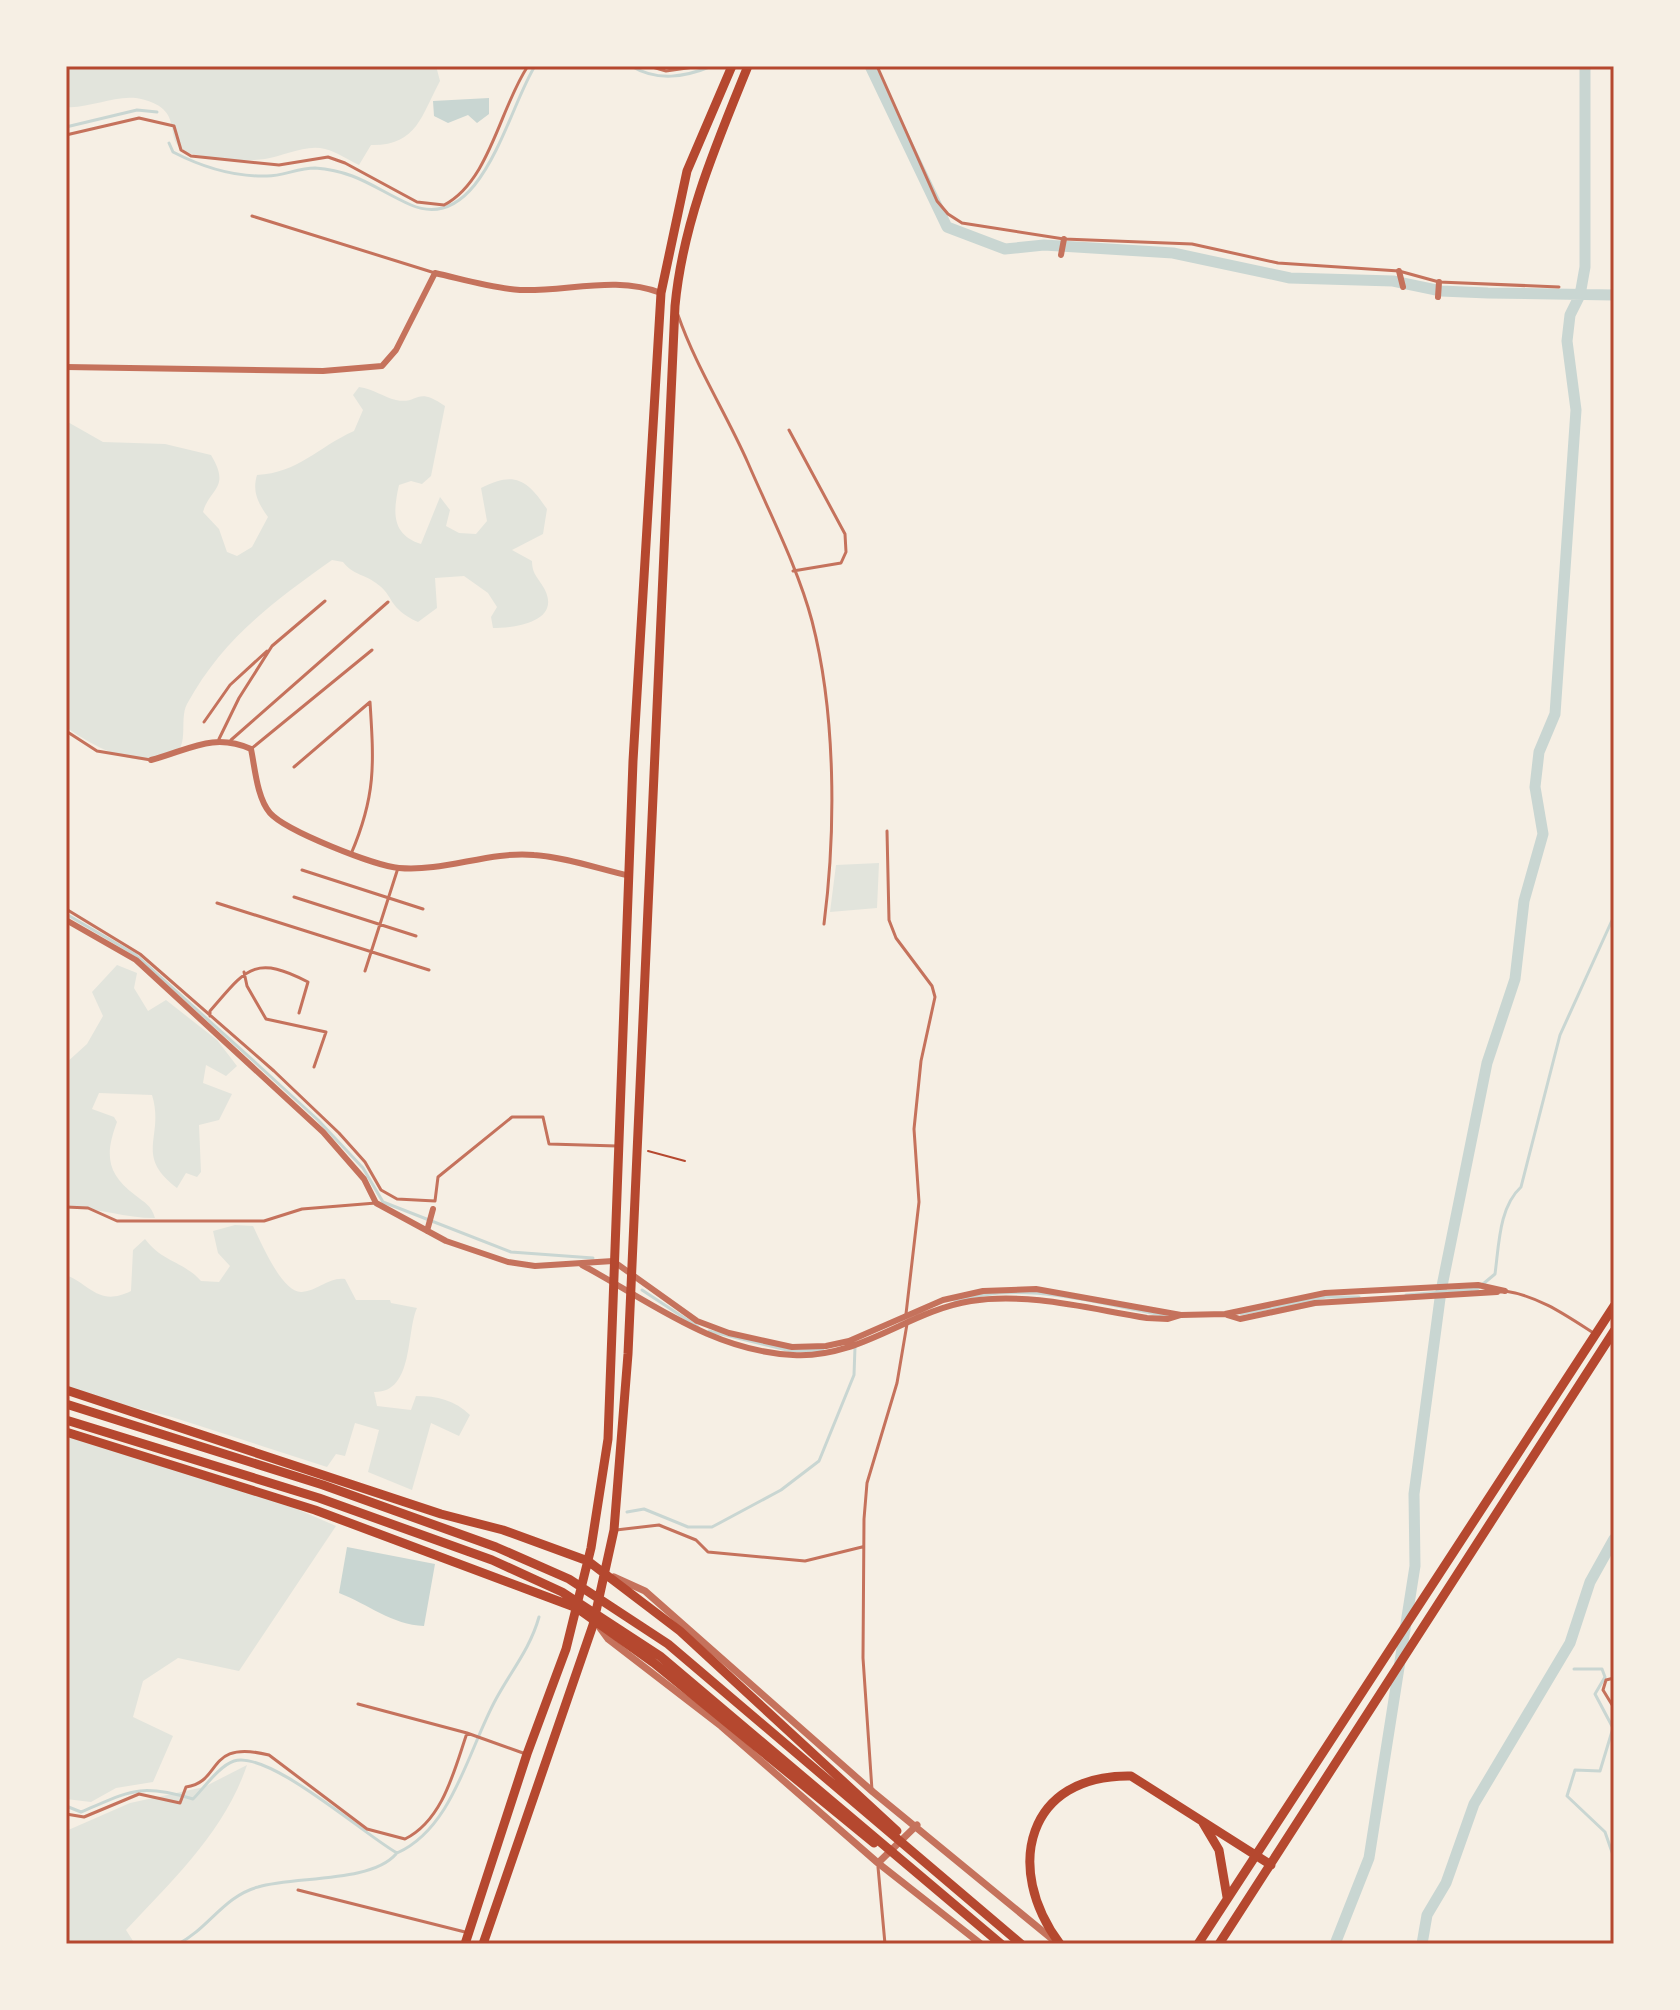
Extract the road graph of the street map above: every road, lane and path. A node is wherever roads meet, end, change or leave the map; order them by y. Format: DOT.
graph roads {
  1 [pos="528,66"];
  2 [pos="649,66"];
  3 [pos="701,66"];
  4 [pos="732,66"];
  5 [pos="748,66"];
  6 [pos="877,66"];
  7 [pos="66,135"];
  8 [pos="252,216"];
  9 [pos="676,217"];
  10 [pos="691,221"];
  11 [pos="1064,239"];
  12 [pos="1061,255"];
  13 [pos="1399,271"];
  14 [pos="435,273"];
  15 [pos="1439,282"];
  16 [pos="1403,287"];
  17 [pos="1559,287"];
  18 [pos="661,293"];
  19 [pos="1438,297"];
  20 [pos="675,306"];
  21 [pos="66,367"];
  22 [pos="789,430"];
  23 [pos="649,465"];
  24 [pos="667,465"];
  25 [pos="793,571"];
  26 [pos="325,601"];
  27 [pos="388,602"];
  28 [pos="272,646"];
  29 [pos="372,650"];
  30 [pos="204,722"];
  31 [pos="66,731"];
  32 [pos="219,739"];
  33 [pos="231,740"];
  34 [pos="251,749"];
  35 [pos="151,760"];
  36 [pos="294,767"];
  37 [pos="887,831"];
  38 [pos="351,854"];
  39 [pos="398,868"];
  40 [pos="302,870"];
  41 [pos="630,876"];
  42 [pos="649,879"];
  43 [pos="294,897"];
  44 [pos="389,898"];
  45 [pos="217,903"];
  46 [pos="66,909"];
  47 [pos="423,909"];
  48 [pos="66,920"];
  49 [pos="824,924"];
  50 [pos="380,925"];
  51 [pos="416,936"];
  52 [pos="371,952"];
  53 [pos="429,970"];
  54 [pos="365,971"];
  55 [pos="244,972"];
  56 [pos="299,1013"];
  57 [pos="210,1016"];
  58 [pos="314,1067"];
  59 [pos="618,1146"];
  60 [pos="635,1148"];
  61 [pos="685,1161"];
  62 [pos="376,1203"];
  63 [pos="66,1207"];
  64 [pos="433,1209"];
  65 [pos="427,1231"];
  66 [pos="613,1261"];
  67 [pos="581,1264"];
  68 [pos="631,1272"];
  69 [pos="613,1281"];
  70 [pos="630,1290"];
  71 [pos="1505,1291"];
  72 [pos="1614,1306"];
  73 [pos="1225,1314"];
  74 [pos="1181,1315"];
  75 [pos="906,1321"];
  76 [pos="1614,1331"];
  77 [pos="1596,1335"];
  78 [pos="66,1390"];
  79 [pos="66,1404"];
  80 [pos="66,1420"];
  81 [pos="66,1432"];
  82 [pos="614,1530"];
  83 [pos="862,1547"];
  84 [pos="588,1561"];
  85 [pos="606,1574"];
  86 [pos="577,1608"];
  87 [pos="594,1619"];
  88 [pos="1614,1678"];
  89 [pos="358,1704"];
  90 [pos="1614,1708"];
  91 [pos="467,1733"];
  92 [pos="527,1754"];
  93 [pos="873,1792"];
  94 [pos="66,1814"];
  95 [pos="1202,1820"];
  96 [pos="917,1825"];
  97 [pos="844,1830"];
  98 [pos="1255,1855"];
  99 [pos="921,1858"];
  100 [pos="878,1863"];
  101 [pos="1271,1865"];
  102 [pos="912,1868"];
  103 [pos="298,1890"];
  104 [pos="1227,1897"];
  105 [pos="469,1933"];
  106 [pos="465,1944"];
  107 [pos="483,1944"];
  108 [pos="885,1944"];
  109 [pos="981,1944"];
  110 [pos="1001,1944"];
  111 [pos="1021,1944"];
  112 [pos="1059,1944"];
  113 [pos="1198,1944"];
  114 [pos="1219,1944"];
  1 -- 7 [label="lane"];
  2 -- 3 [label="lane"];
  4 -- 9 [label="main road"];
  5 -- 10 [label="main road"];
  6 -- 11 [label="lane"];
  8 -- 14 [label="lane"];
  9 -- 10 [label="main road"];
  9 -- 18 [label="main road"];
  10 -- 20 [label="main road"];
  11 -- 12 [label="street"];
  11 -- 13 [label="lane"];
  13 -- 15 [label="lane"];
  13 -- 16 [label="street"];
  14 -- 18 [label="street"];
  14 -- 21 [label="street"];
  15 -- 17 [label="lane"];
  15 -- 19 [label="street"];
  18 -- 20 [label="main road"];
  18 -- 23 [label="main road"];
  20 -- 24 [label="main road"];
  20 -- 25 [label="lane"];
  22 -- 25 [label="lane"];
  23 -- 24 [label="main road"];
  23 -- 41 [label="main road"];
  24 -- 42 [label="main road"];
  25 -- 49 [label="lane"];
  26 -- 28 [label="lane"];
  27 -- 33 [label="lane"];
  28 -- 30 [label="lane"];
  28 -- 32 [label="lane"];
  29 -- 34 [label="lane"];
  31 -- 35 [label="lane"];
  32 -- 33 [label="street"];
  32 -- 35 [label="street"];
  33 -- 34 [label="street"];
  34 -- 38 [label="street"];
  36 -- 38 [label="lane"];
  37 -- 75 [label="lane"];
  38 -- 39 [label="street"];
  39 -- 41 [label="street"];
  39 -- 44 [label="lane"];
  40 -- 44 [label="lane"];
  41 -- 42 [label="main road"];
  41 -- 59 [label="main road"];
  42 -- 60 [label="main road"];
  43 -- 50 [label="lane"];
  44 -- 47 [label="lane"];
  44 -- 50 [label="lane"];
  45 -- 52 [label="lane"];
  46 -- 57 [label="lane"];
  48 -- 62 [label="street"];
  50 -- 51 [label="lane"];
  50 -- 52 [label="lane"];
  52 -- 53 [label="lane"];
  52 -- 54 [label="lane"];
  55 -- 56 [label="lane"];
  55 -- 57 [label="lane"];
  55 -- 58 [label="lane"];
  57 -- 59 [label="lane"];
  59 -- 66 [label="main road"];
  60 -- 61 [label="path"];
  60 -- 68 [label="main road"];
  62 -- 63 [label="lane"];
  62 -- 65 [label="street"];
  64 -- 65 [label="street"];
  65 -- 67 [label="street"];
  66 -- 67 [label="street"];
  66 -- 68 [label="street"];
  66 -- 69 [label="main road"];
  67 -- 69 [label="street"];
  68 -- 70 [label="main road"];
  68 -- 75 [label="street"];
  69 -- 70 [label="street"];
  69 -- 84 [label="main road"];
  70 -- 75 [label="street"];
  70 -- 82 [label="main road"];
  71 -- 73 [label="street"];
  71 -- 73 [label="street"];
  71 -- 77 [label="lane"];
  72 -- 77 [label="main road"];
  73 -- 74 [label="street"];
  74 -- 75 [label="street"];
  74 -- 75 [label="street"];
  75 -- 83 [label="lane"];
  76 -- 101 [label="main road"];
  77 -- 98 [label="main road"];
  78 -- 84 [label="main road"];
  79 -- 99 [label="main road"];
  80 -- 102 [label="main road"];
  81 -- 86 [label="main road"];
  82 -- 83 [label="lane"];
  82 -- 85 [label="main road"];
  83 -- 93 [label="lane"];
  84 -- 85 [label="main road"];
  84 -- 86 [label="main road"];
  85 -- 87 [label="main road"];
  85 -- 93 [label="street"];
  85 -- 99 [label="main road"];
  86 -- 87 [label="main road"];
  86 -- 92 [label="main road"];
  87 -- 97 [label="street"];
  87 -- 102 [label="main road"];
  87 -- 107 [label="main road"];
  88 -- 90 [label="lane"];
  89 -- 91 [label="lane"];
  91 -- 92 [label="lane"];
  91 -- 94 [label="lane"];
  92 -- 105 [label="main road"];
  93 -- 96 [label="street"];
  93 -- 97 [label="street"];
  95 -- 98 [label="main road"];
  95 -- 104 [label="main road"];
  95 -- 112 [label="main road"];
  96 -- 100 [label="street"];
  96 -- 112 [label="street"];
  97 -- 100 [label="street"];
  98 -- 101 [label="main road"];
  98 -- 104 [label="main road"];
  99 -- 111 [label="main road"];
  100 -- 108 [label="lane"];
  100 -- 109 [label="street"];
  101 -- 114 [label="main road"];
  102 -- 110 [label="main road"];
  103 -- 105 [label="lane"];
  104 -- 113 [label="main road"];
  105 -- 106 [label="main road"];
}
